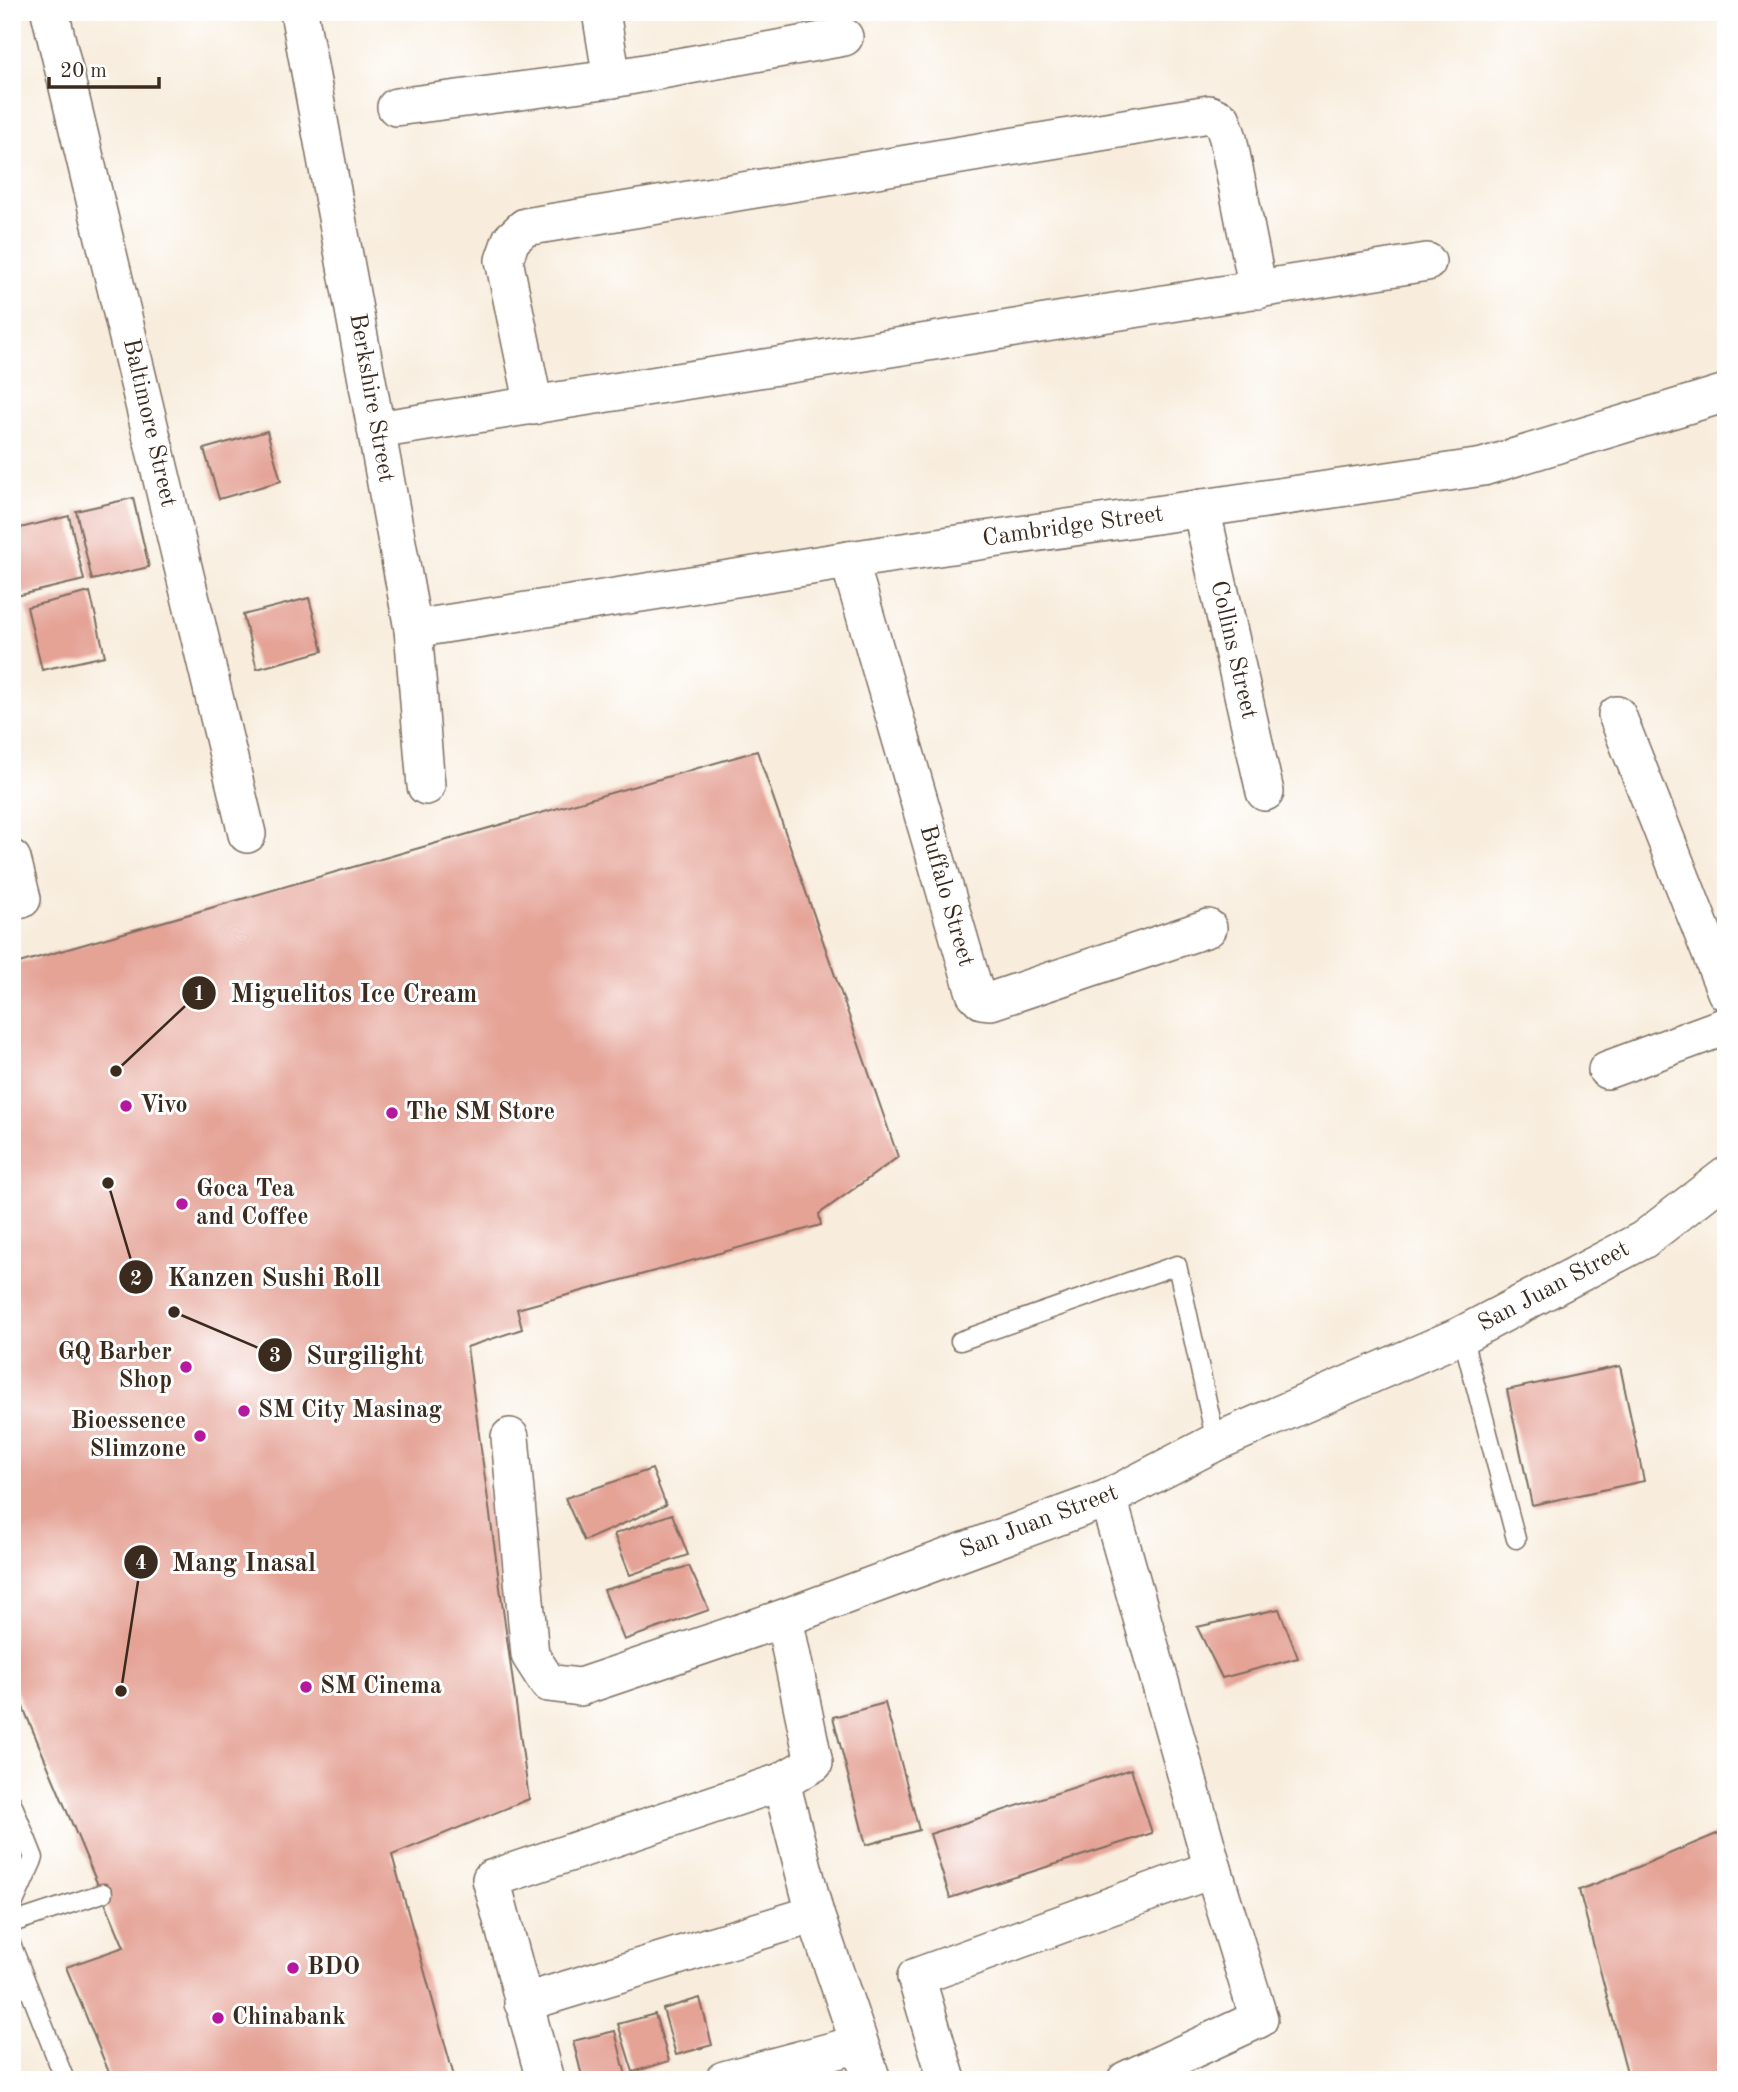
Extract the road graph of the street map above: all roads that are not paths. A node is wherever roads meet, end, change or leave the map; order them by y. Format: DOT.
graph roads {
  1 [pos="50,12"];
  2 [pos="299,12"];
  3 [pos="601,12"];
  4 [pos="844,37"];
  5 [pos="612,79"];
  6 [pos="396,107"];
  7 [pos="1427,262"];
  8 [pos="1258,290"];
  9 [pos="1726,393"];
  10 [pos="534,406"];
  11 [pos="377,430"];
  12 [pos="1201,508"];
  13 [pos="849,560"];
  14 [pos="413,629"];
  15 [pos="1617,715"];
  16 [pos="426,786"];
  17 [pos="1265,792"];
  18 [pos="247,834"];
  19 [pos="12,859"];
  20 [pos="22,899"];
  21 [pos="1208,929"];
  22 [pos="1726,992"];
  23 [pos="1726,1026"];
  24 [pos="1606,1070"];
  25 [pos="1726,1176"];
  26 [pos="1462,1335"];
  27 [pos="960,1342"];
  28 [pos="510,1437"];
  29 [pos="1216,1442"];
  30 [pos="1108,1498"];
  31 [pos="1516,1539"];
  32 [pos="784,1618"];
  33 [pos="781,1782"];
  34 [pos="12,1803"];
  35 [pos="1213,1869"];
  36 [pos="103,1893"];
  37 [pos="12,1907"];
  38 [pos="815,1914"];
  39 [pos="12,1923"];
  40 [pos="12,1946"];
  41 [pos="523,2003"];
  42 [pos="859,2044"];
  43 [pos="65,2080"];
  44 [pos="545,2080"];
  45 [pos="724,2080"];
  46 [pos="872,2080"];
  47 [pos="947,2080"];
  48 [pos="1126,2080"];
  1 -- 18 [label="street, Baltimore Street"];
  2 -- 11 [label="street, Berkshire Street"];
  3 -- 5 [label="street"];
  4 -- 5 [label="street"];
  5 -- 6 [label="street"];
  7 -- 8 [label="street"];
  8 -- 10 [label="street"];
  8 -- 10 [label="street"];
  9 -- 12 [label="street, Cambridge Street"];
  10 -- 11 [label="street"];
  11 -- 14 [label="street, Berkshire Street"];
  12 -- 13 [label="street, Cambridge Street"];
  12 -- 17 [label="street, Collins Street"];
  13 -- 14 [label="street, Cambridge Street"];
  13 -- 21 [label="street, Buffalo Street"];
  14 -- 16 [label="street, Berkshire Street"];
  15 -- 22 [label="street"];
  19 -- 20 [label="street"];
  23 -- 24 [label="street"];
  25 -- 26 [label="street, San Juan Street"];
  26 -- 29 [label="street, San Juan Street"];
  26 -- 31 [label="lane"];
  27 -- 29 [label="lane"];
  28 -- 32 [label="street, San Juan Street"];
  29 -- 30 [label="street, San Juan Street"];
  30 -- 32 [label="street, San Juan Street"];
  30 -- 35 [label="street"];
  32 -- 33 [label="street"];
  33 -- 38 [label="street"];
  33 -- 41 [label="street"];
  34 -- 37 [label="lane"];
  35 -- 47 [label="street"];
  35 -- 48 [label="street"];
  36 -- 39 [label="lane"];
  38 -- 41 [label="street"];
  38 -- 42 [label="street"];
  40 -- 43 [label="lane"];
  41 -- 44 [label="street"];
  42 -- 45 [label="street"];
  42 -- 46 [label="street"];
}
